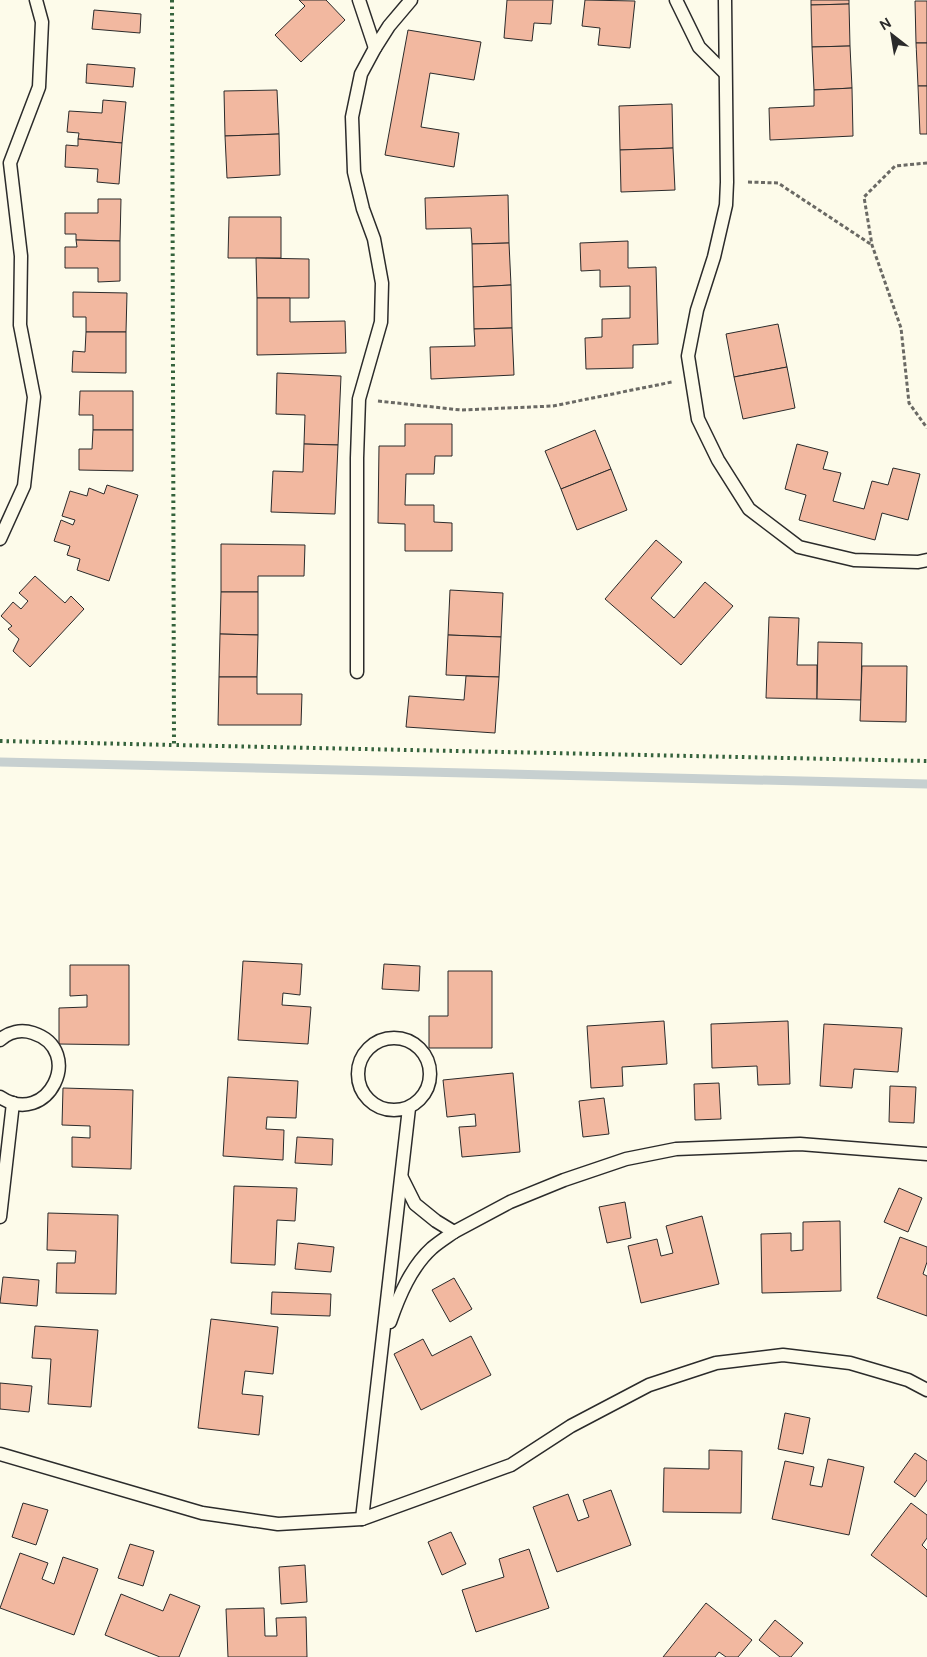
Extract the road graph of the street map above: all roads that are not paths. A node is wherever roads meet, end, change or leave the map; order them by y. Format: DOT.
graph roads {
  1 [pos="36,0"];
  2 [pos="358,0"];
  3 [pos="411,0"];
  4 [pos="676,0"];
  5 [pos="725,0"];
  6 [pos="375,48"];
  7 [pos="725,73"];
  8 [pos="5,164"];
  9 [pos="0,539"];
  10 [pos="927,560"];
  11 [pos="357,672"];
  12 [pos="0,1040"];
  13 [pos="0,1096"];
  14 [pos="13,1103"];
  15 [pos="409,1108"];
  16 [pos="927,1154"];
  17 [pos="402,1178"];
  18 [pos="0,1217"];
  19 [pos="454,1232"];
  20 [pos="382,1348"];
  21 [pos="927,1390"];
  22 [pos="0,1454"];
  23 [pos="362,1519"];
  1 -- 8 [label="lane"];
  2 -- 6 [label="lane"];
  3 -- 6 [label="lane"];
  4 -- 7 [label="lane"];
  5 -- 7 [label="lane"];
  6 -- 11 [label="lane"];
  7 -- 10 [label="lane"];
  8 -- 9 [label="lane"];
  12 -- 14 [label="lane"];
  13 -- 14 [label="lane"];
  14 -- 18 [label="lane"];
  15 -- 15 [label="lane"];
  15 -- 17 [label="lane"];
  16 -- 19 [label="lane"];
  17 -- 19 [label="lane"];
  17 -- 20 [label="lane"];
  19 -- 20 [label="lane"];
  20 -- 23 [label="lane"];
  21 -- 23 [label="lane"];
  22 -- 23 [label="lane"];
}
